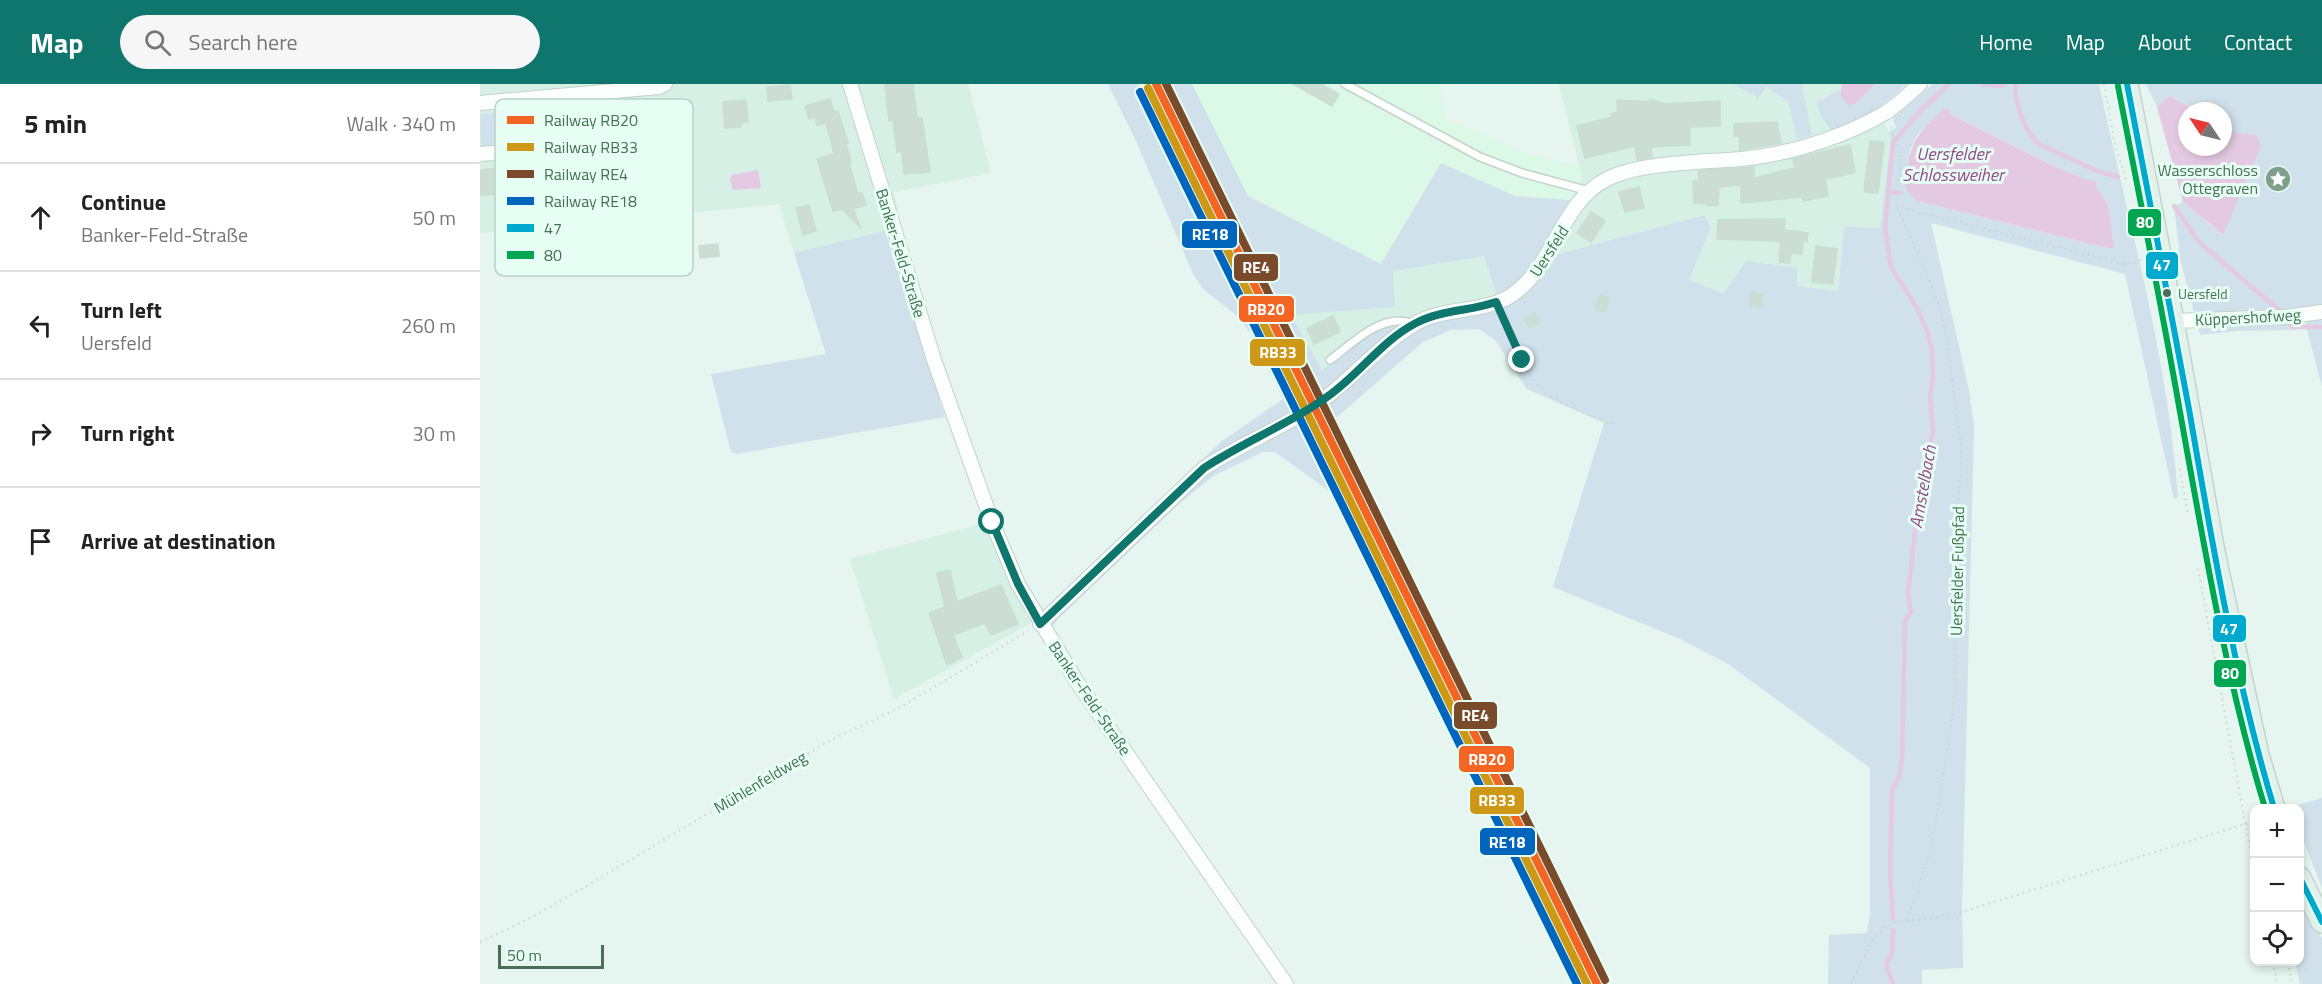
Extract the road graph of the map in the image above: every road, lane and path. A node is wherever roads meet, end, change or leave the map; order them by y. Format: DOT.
graph roads {
  1 [pos="665,84"];
  2 [pos="850,84"];
  3 [pos="1345,84"];
  4 [pos="1920,84"];
  5 [pos="2127,84"];
  6 [pos="525,99"];
  7 [pos="495,102"];
  8 [pos="480,103"];
  9 [pos="1896,139"];
  10 [pos="1589,191"];
  11 [pos="1896,206"];
  12 [pos="2143,257"];
  13 [pos="1496,302"];
  14 [pos="2322,312"];
  15 [pos="2173,321"];
  16 [pos="1414,324"];
  17 [pos="1330,360"];
  18 [pos="1614,425"];
  19 [pos="1040,624"];
  20 [pos="2273,804"];
  21 [pos="2250,825"];
  22 [pos="2304,886"];
  23 [pos="1905,920"];
  24 [pos="2322,922"];
  25 [pos="480,942"];
  26 [pos="2274,966"];
  27 [pos="2289,966"];
  28 [pos="1286,984"];
  29 [pos="1851,984"];
  30 [pos="2277,984"];
  31 [pos="2292,984"];
  1 -- 6 [label="street"];
  2 -- 19 [label="street, Banker-Feld-Straße"];
  3 -- 10 [label="lane"];
  4 -- 10 [label="street, Uersfeld"];
  5 -- 15 [label="main road"];
  7 -- 8 [label="street"];
  9 -- 11 [label="path, Uersfelder Fußpfad"];
  10 -- 13 [label="street, Uersfeld"];
  11 -- 12 [label="path"];
  11 -- 23 [label="path, Uersfelder Fußpfad"];
  13 -- 16 [label="street, Uersfeld"];
  13 -- 18 [label="path"];
  14 -- 15 [label="street, Küppershofweg"];
  15 -- 20 [label="main road"];
  16 -- 17 [label="lane"];
  16 -- 19 [label="street, Uersfeld"];
  19 -- 25 [label="path, Mühlenfeldweg"];
  19 -- 28 [label="street, Banker-Feld-Straße"];
  21 -- 23 [label="path"];
  22 -- 24 [label="main road"];
  23 -- 29 [label="path"];
  26 -- 30 [label="path"];
  27 -- 31 [label="path"];
}
